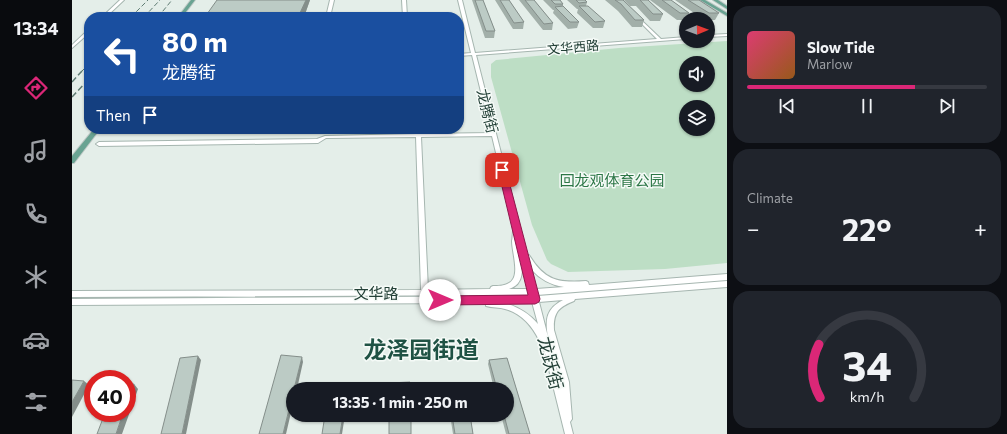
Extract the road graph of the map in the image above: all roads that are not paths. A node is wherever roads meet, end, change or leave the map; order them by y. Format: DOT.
graph roads {
  1 [pos="122,0"];
  2 [pos="193,0"];
  3 [pos="198,0"];
  4 [pos="332,0"];
  5 [pos="404,0"];
  6 [pos="460,0"];
  7 [pos="702,0"];
  8 [pos="714,0"];
  9 [pos="727,8"];
  10 [pos="109,12"];
  11 [pos="184,12"];
  12 [pos="188,12"];
  13 [pos="329,12"];
  14 [pos="405,12"];
  15 [pos="463,12"];
  16 [pos="727,15"];
  17 [pos="464,16"];
  18 [pos="635,16"];
  19 [pos="727,35"];
  20 [pos="84,36"];
  21 [pos="715,36"];
  22 [pos="679,39"];
  23 [pos="660,40"];
  24 [pos="72,41"];
  25 [pos="79,41"];
  26 [pos="72,47"];
  27 [pos="464,55"];
  28 [pos="474,55"];
  29 [pos="464,133"];
  30 [pos="86,134"];
  31 [pos="93,134"];
  32 [pos="381,134"];
  33 [pos="419,134"];
  34 [pos="494,134"];
  35 [pos="99,144"];
  36 [pos="72,152"];
  37 [pos="72,161"];
  38 [pos="515,219"];
  39 [pos="519,234"];
  40 [pos="727,277"];
  41 [pos="648,283"];
  42 [pos="727,284"];
  43 [pos="72,293"];
  44 [pos="595,295"];
  45 [pos="534,296"];
  46 [pos="426,297"];
  47 [pos="72,302"];
  48 [pos="550,362"];
  49 [pos="569,434"];
  1 -- 10 [label="street"];
  2 -- 11 [label="main road"];
  3 -- 12 [label="main road"];
  4 -- 13 [label="street"];
  5 -- 14 [label="street"];
  6 -- 15 [label="street, 龙腾街"];
  7 -- 16 [label="main road"];
  8 -- 9 [label="main road"];
  17 -- 28 [label="street, 龙腾街"];
  18 -- 23 [label="street"];
  19 -- 21 [label="street"];
  20 -- 25 [label="street"];
  22 -- 23 [label="street, 文华西路"];
  23 -- 28 [label="street, 文华西路"];
  24 -- 25 [label="street"];
  25 -- 26 [label="street"];
  27 -- 28 [label="street, 文华西路"];
  28 -- 34 [label="street, 龙腾街"];
  29 -- 34 [label="street"];
  30 -- 36 [label="main road"];
  31 -- 37 [label="main road"];
  32 -- 35 [label="street"];
  33 -- 46 [label="street"];
  34 -- 38 [label="street, 龙腾街"];
  38 -- 39 [label="street, 龙腾街"];
  38 -- 46 [label="street"];
  39 -- 41 [label="street"];
  39 -- 45 [label="street, 龙腾街"];
  40 -- 41 [label="street, 文华路"];
  41 -- 45 [label="street, 文华路"];
  42 -- 44 [label="street, 文华路"];
  43 -- 46 [label="street, 文华路"];
  44 -- 45 [label="street, 文华路"];
  44 -- 49 [label="street"];
  45 -- 46 [label="street, 文华路"];
  45 -- 48 [label="street, 龙跃街"];
  46 -- 47 [label="street, 文华路"];
  46 -- 48 [label="street"];
  48 -- 49 [label="street, 龙跃街"];
}
